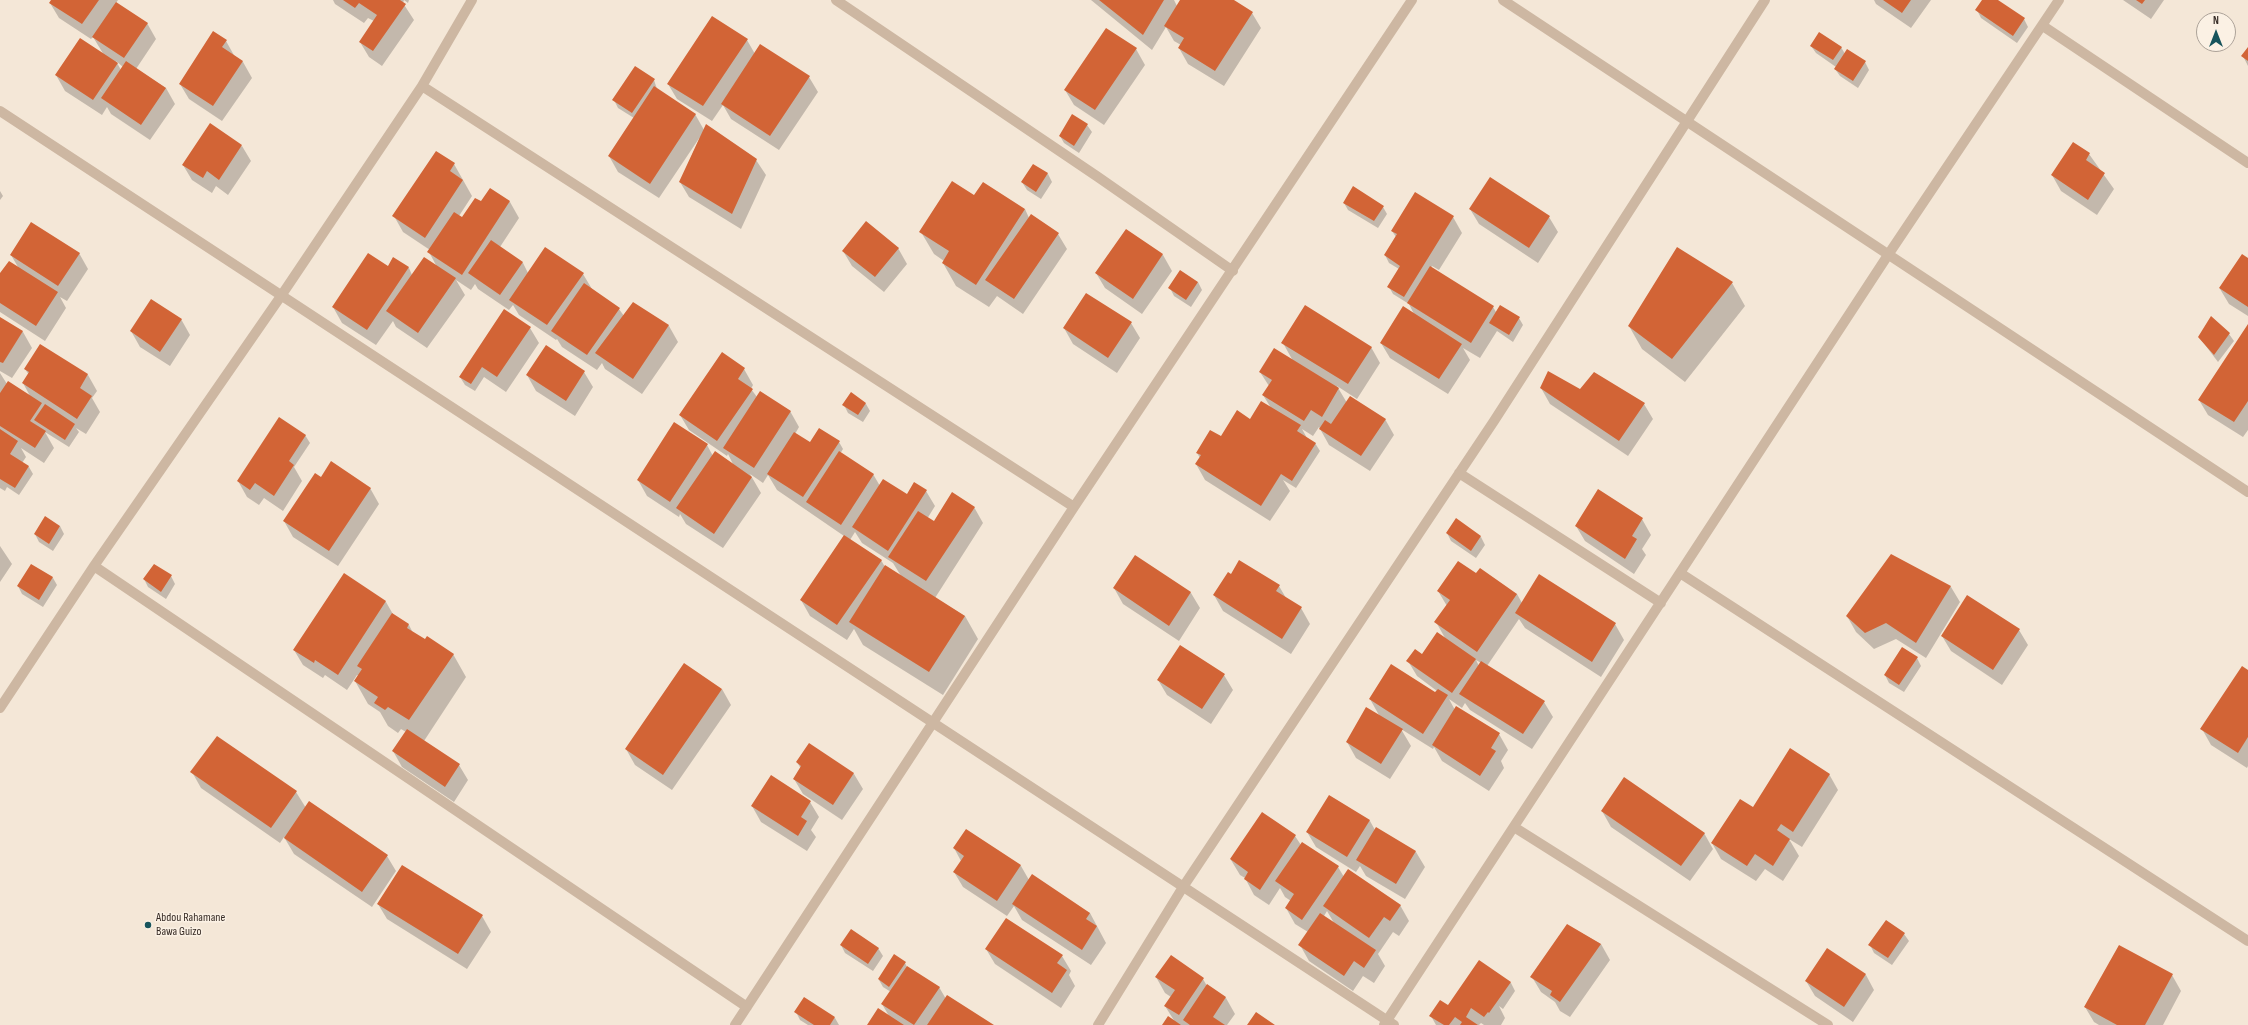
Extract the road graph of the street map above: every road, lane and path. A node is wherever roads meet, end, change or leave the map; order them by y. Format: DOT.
graph roads {
  1 [pos="472,0"];
  2 [pos="836,0"];
  3 [pos="1412,0"];
  4 [pos="1502,0"];
  5 [pos="1765,0"];
  6 [pos="2059,0"];
  7 [pos="2043,26"];
  8 [pos="422,86"];
  9 [pos="0,112"];
  10 [pos="1687,122"];
  11 [pos="2248,163"];
  12 [pos="1888,255"];
  13 [pos="1233,271"];
  14 [pos="281,296"];
  15 [pos="1459,473"];
  16 [pos="2248,492"];
  17 [pos="1074,507"];
  18 [pos="94,566"];
  19 [pos="1680,573"];
  20 [pos="1661,603"];
  21 [pos="0,708"];
  22 [pos="934,723"];
  23 [pos="1514,827"];
  24 [pos="1183,887"];
  25 [pos="2248,941"];
  26 [pos="747,1007"];
  27 [pos="1388,1023"];
  28 [pos="735,1025"];
  29 [pos="1098,1025"];
  30 [pos="1828,1025"];
  1 -- 8 [label="street"];
  2 -- 13 [label="street"];
  3 -- 13 [label="street"];
  4 -- 10 [label="street"];
  5 -- 10 [label="street"];
  6 -- 7 [label="street"];
  7 -- 11 [label="street"];
  7 -- 12 [label="street"];
  8 -- 14 [label="street"];
  8 -- 17 [label="street"];
  9 -- 14 [label="street"];
  10 -- 12 [label="street"];
  10 -- 15 [label="street"];
  12 -- 16 [label="street"];
  12 -- 19 [label="street"];
  13 -- 17 [label="street"];
  14 -- 18 [label="street"];
  14 -- 22 [label="street"];
  15 -- 20 [label="street"];
  15 -- 24 [label="street"];
  17 -- 22 [label="street"];
  18 -- 21 [label="street"];
  18 -- 26 [label="street"];
  19 -- 20 [label="street"];
  19 -- 25 [label="street"];
  20 -- 23 [label="street"];
  22 -- 24 [label="street"];
  22 -- 26 [label="street"];
  23 -- 27 [label="street"];
  23 -- 30 [label="street"];
  24 -- 27 [label="street"];
  24 -- 29 [label="street"];
  26 -- 28 [label="street"];
}
